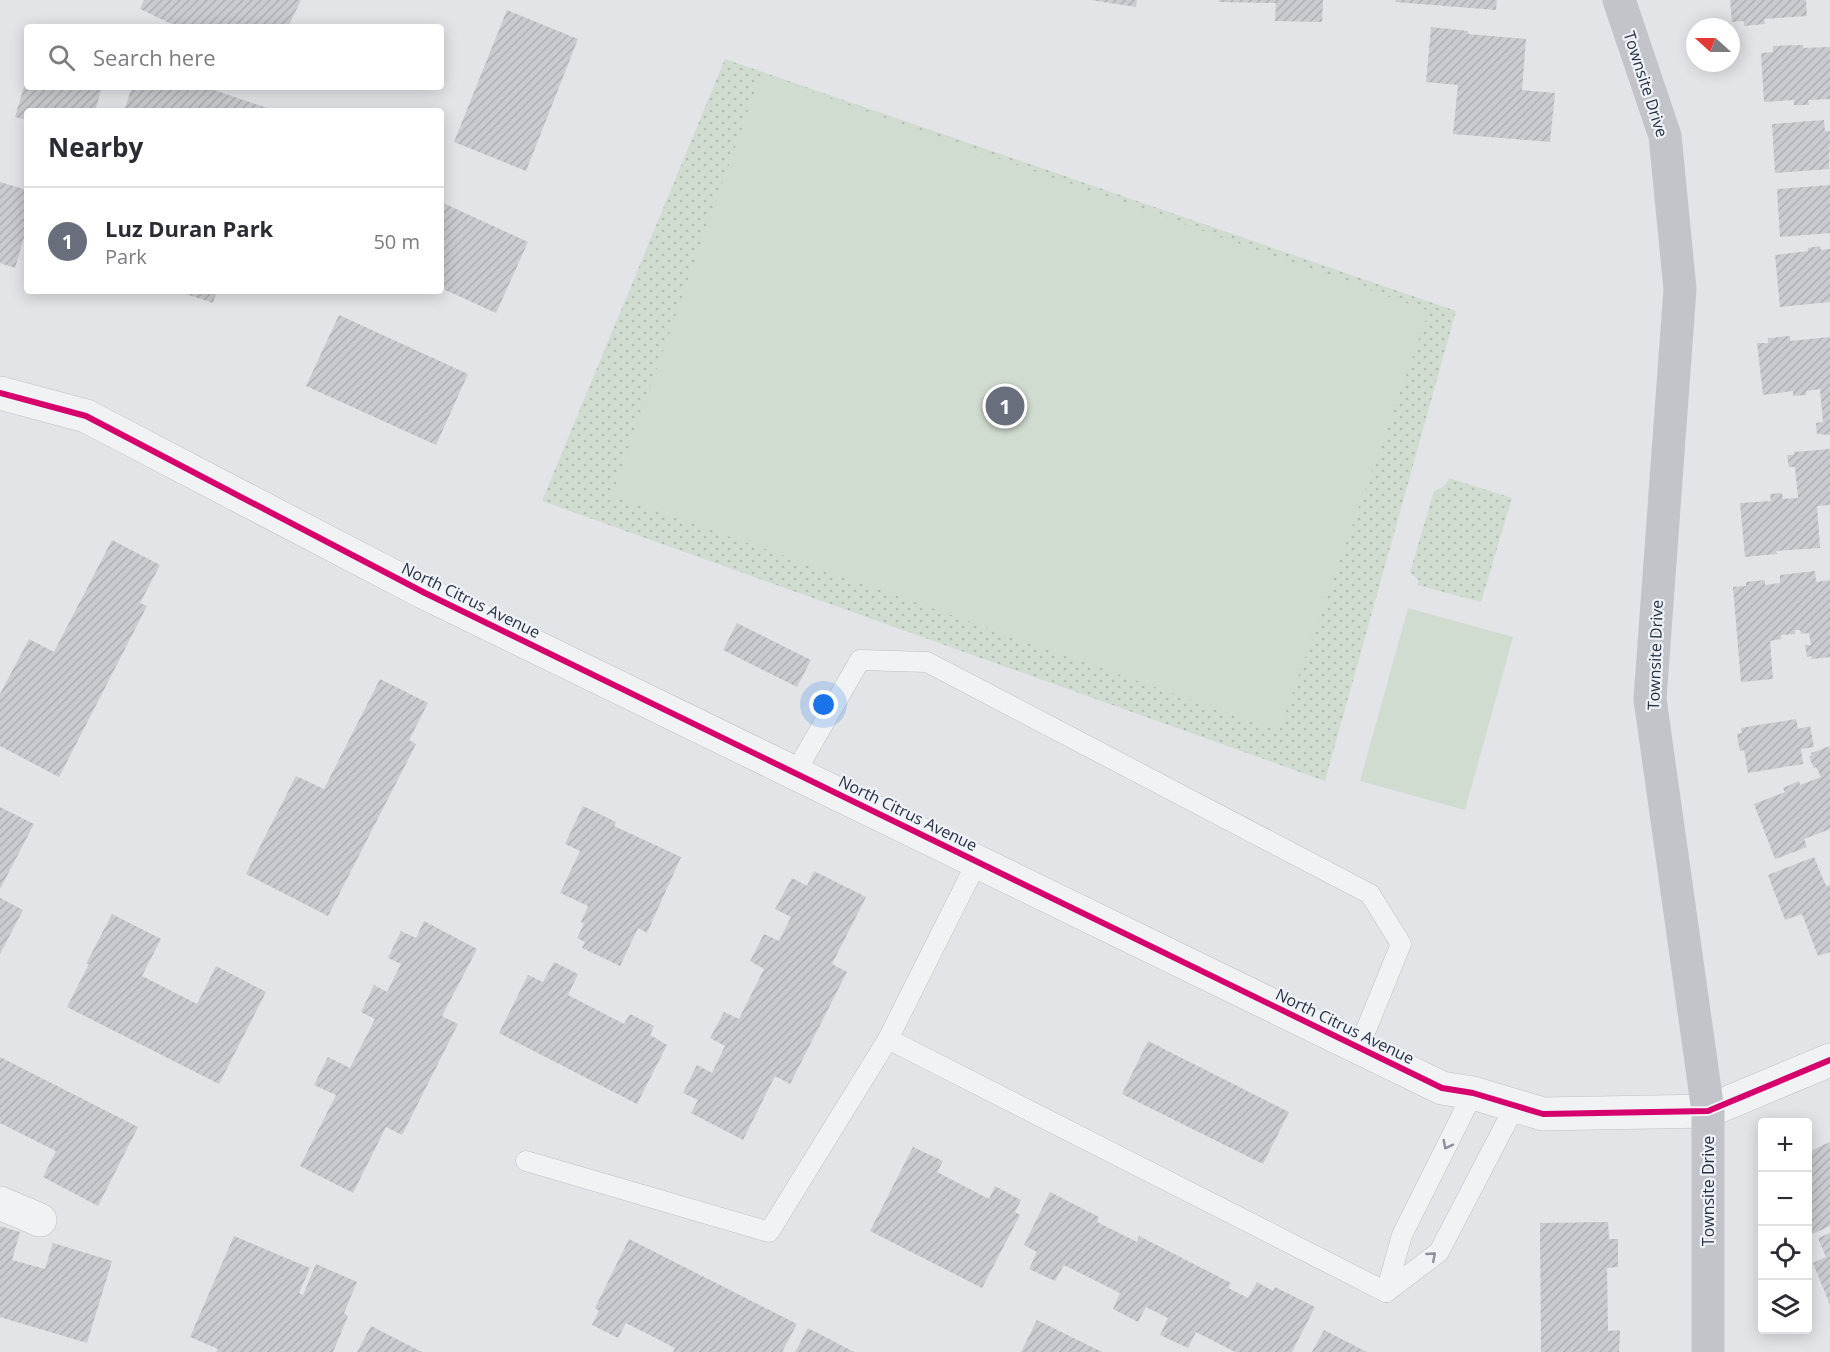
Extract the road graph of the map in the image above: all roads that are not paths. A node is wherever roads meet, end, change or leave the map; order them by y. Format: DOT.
graph roads {
  1 [pos="1619,0"];
  2 [pos="0,393"];
  3 [pos="795,773"];
  4 [pos="977,862"];
  5 [pos="888,1039"];
  6 [pos="1359,1047"];
  7 [pos="1830,1060"];
  8 [pos="1473,1093"];
  9 [pos="1515,1106"];
  10 [pos="1708,1111"];
  11 [pos="526,1161"];
  12 [pos="0,1203"];
  13 [pos="40,1220"];
  14 [pos="1386,1292"];
  15 [pos="1708,1352"];
  1 -- 10 [label="main road, Townsite Drive"];
  2 -- 3 [label="street, North Citrus Avenue"];
  3 -- 4 [label="street, North Citrus Avenue"];
  3 -- 6 [label="lane"];
  4 -- 5 [label="lane"];
  4 -- 6 [label="street, North Citrus Avenue"];
  5 -- 11 [label="lane"];
  5 -- 14 [label="lane"];
  6 -- 8 [label="street, North Citrus Avenue"];
  7 -- 10 [label="street, North Citrus Avenue"];
  8 -- 9 [label="street, North Citrus Avenue"];
  8 -- 14 [label="lane, one-way"];
  9 -- 10 [label="street, North Citrus Avenue"];
  14 -- 9 [label="lane, one-way"];
  10 -- 15 [label="main road, Townsite Drive"];
  12 -- 13 [label="street"];
}
